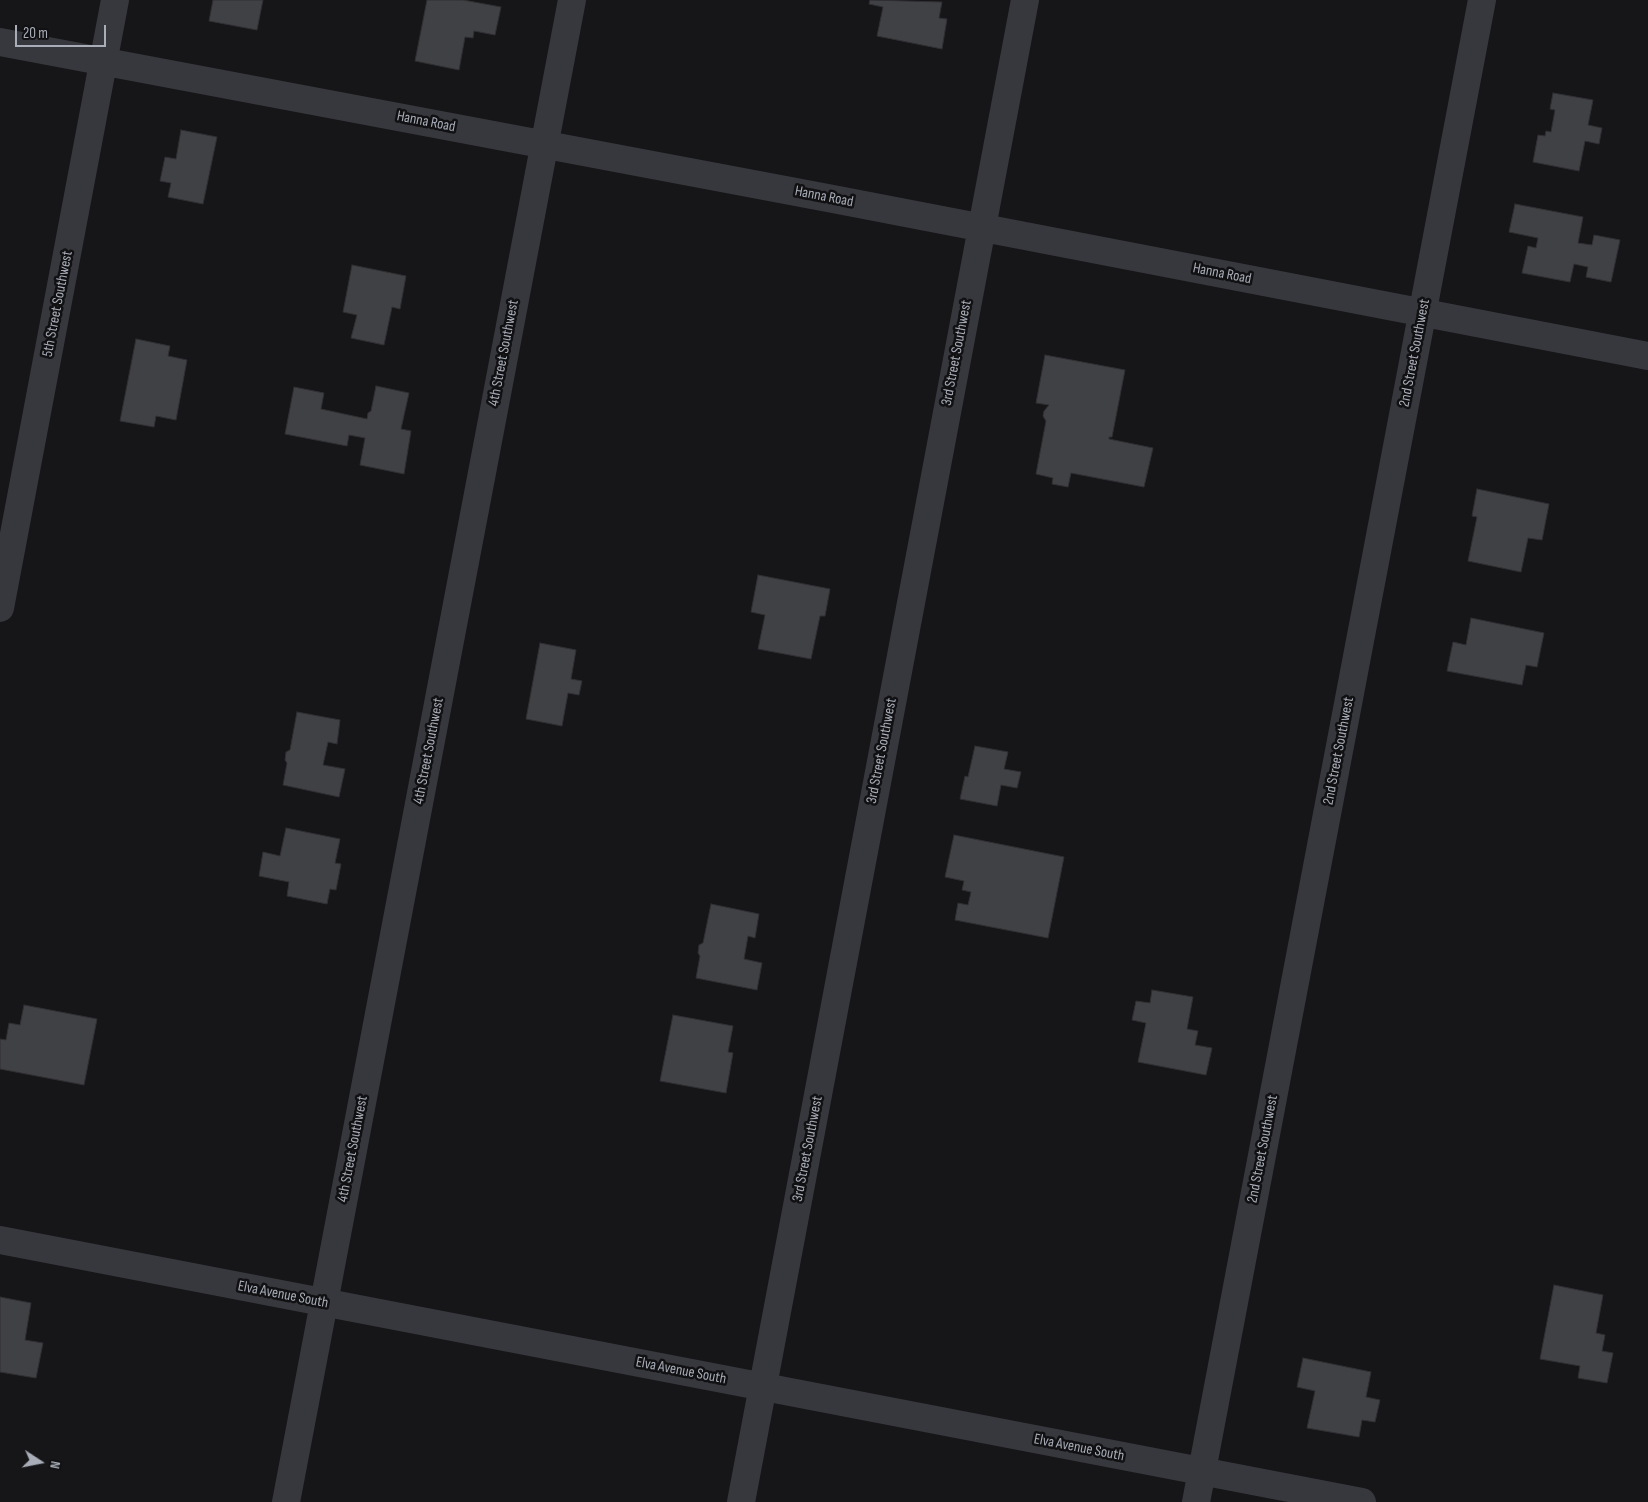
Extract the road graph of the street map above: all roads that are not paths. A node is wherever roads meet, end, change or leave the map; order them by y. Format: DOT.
graph roads {
  1 [pos="116,0"];
  2 [pos="572,0"];
  3 [pos="1025,0"];
  4 [pos="1482,0"];
  5 [pos="0,42"];
  6 [pos="104,63"];
  7 [pos="544,145"];
  8 [pos="980,228"];
  9 [pos="1423,312"];
  10 [pos="1648,356"];
  11 [pos="0,608"];
  12 [pos="0,1240"];
  13 [pos="325,1302"];
  14 [pos="764,1387"];
  15 [pos="1202,1471"];
  16 [pos="286,1502"];
  17 [pos="741,1502"];
  18 [pos="1196,1502"];
  19 [pos="1362,1502"];
  1 -- 6 [label="street, 5th Street Southwest"];
  2 -- 7 [label="street, 4th Street Southwest"];
  3 -- 8 [label="street, 3rd Street Southwest"];
  4 -- 9 [label="street, 2nd Street Southwest"];
  5 -- 6 [label="street, Hanna Road"];
  6 -- 7 [label="street, Hanna Road"];
  6 -- 11 [label="street, 5th Street Southwest"];
  7 -- 8 [label="street, Hanna Road"];
  7 -- 13 [label="street, 4th Street Southwest"];
  8 -- 9 [label="street, Hanna Road"];
  8 -- 14 [label="street, 3rd Street Southwest"];
  9 -- 10 [label="street, Hanna Road"];
  9 -- 15 [label="street, 2nd Street Southwest"];
  12 -- 13 [label="street, Elva Avenue South"];
  13 -- 14 [label="street, Elva Avenue South"];
  13 -- 16 [label="street, 4th Street Southwest"];
  14 -- 15 [label="street, Elva Avenue South"];
  14 -- 17 [label="street, 3rd Street Southwest"];
  15 -- 18 [label="street, 2nd Street Southwest"];
  15 -- 19 [label="street, Elva Avenue South"];
}
